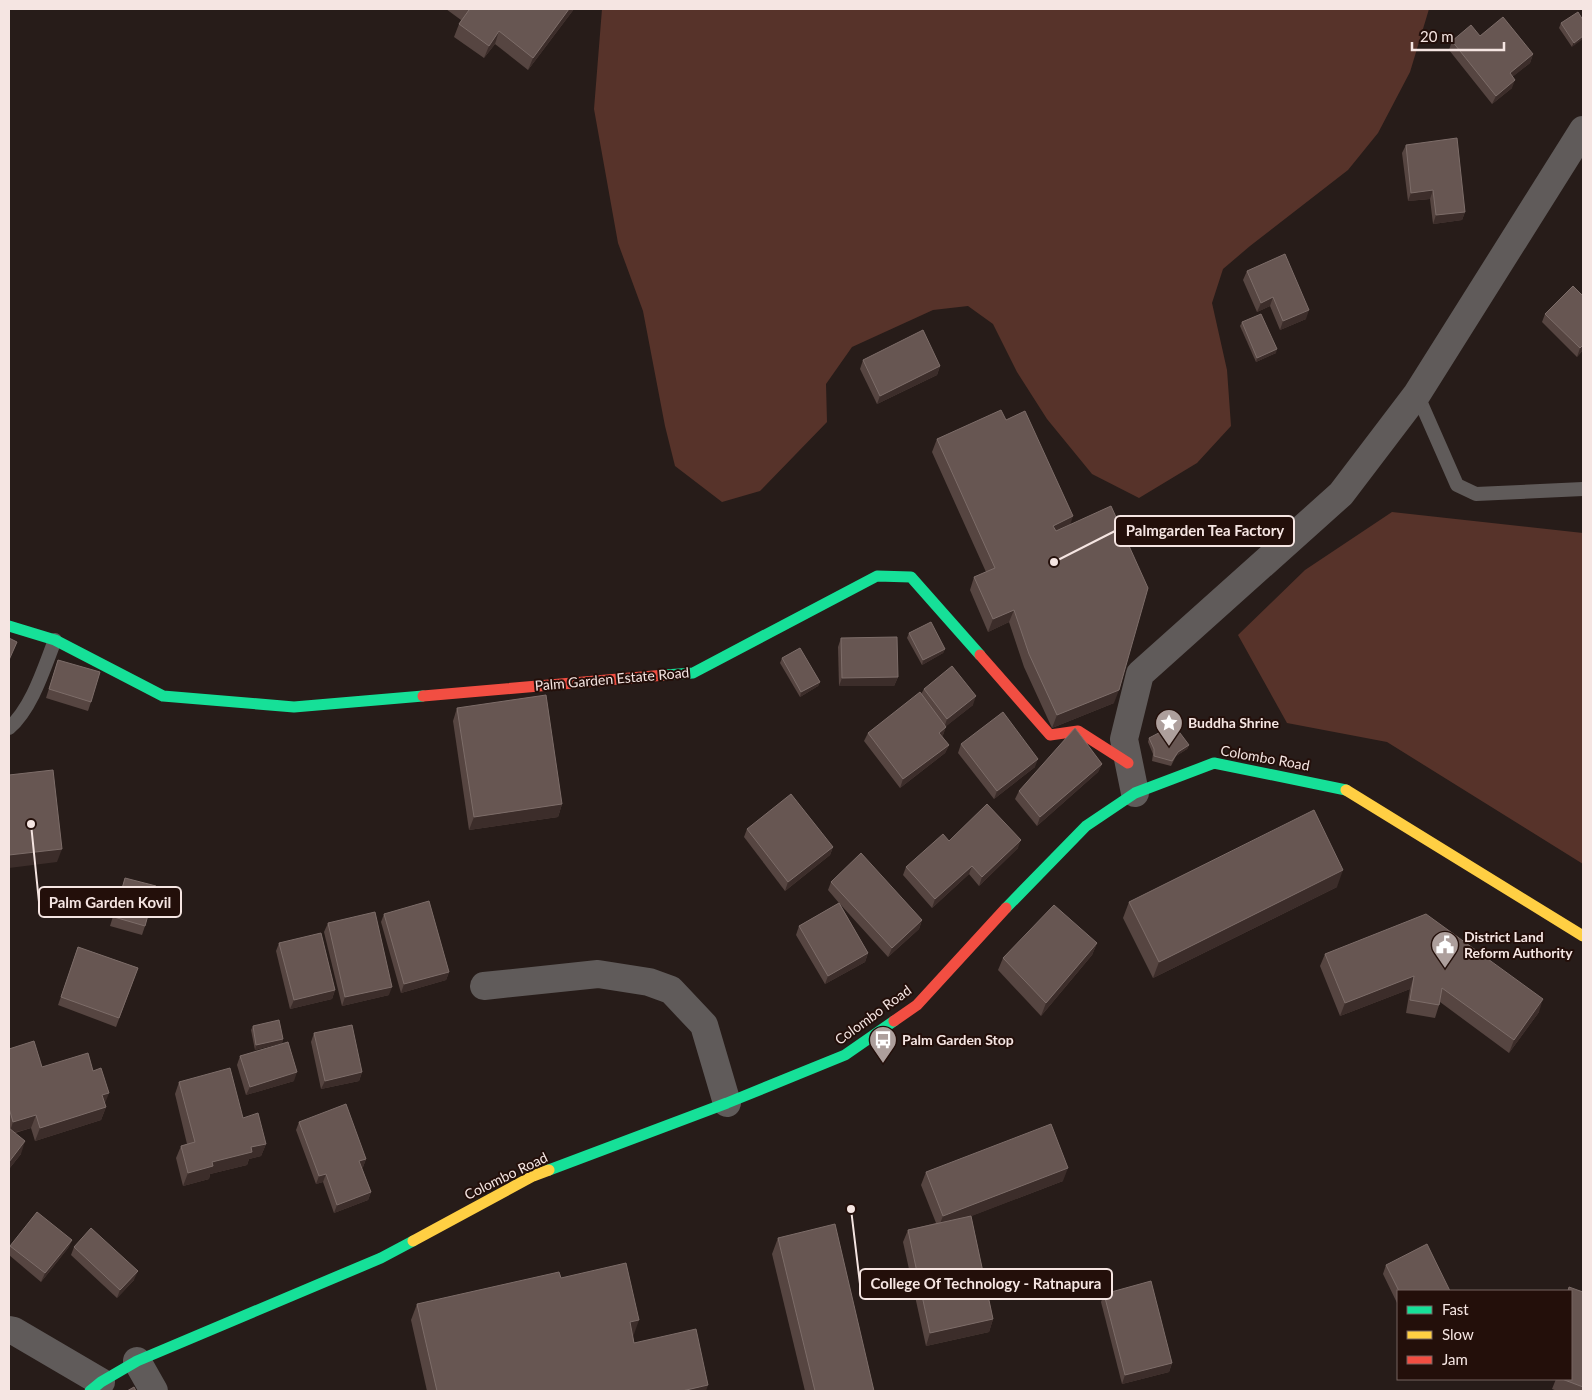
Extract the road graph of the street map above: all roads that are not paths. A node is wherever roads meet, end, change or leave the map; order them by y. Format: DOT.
graph roads {
  1 [pos="1583,130"];
  2 [pos="1417,394"];
  3 [pos="1583,489"];
  4 [pos="9,626"];
  5 [pos="55,640"];
  6 [pos="9,728"];
  7 [pos="1128,763"];
  8 [pos="1135,793"];
  9 [pos="1583,936"];
  10 [pos="484,986"];
  11 [pos="727,1103"];
  12 [pos="9,1330"];
  13 [pos="137,1360"];
  14 [pos="96,1387"];
  15 [pos="154,1391"];
  1 -- 2 [label="street"];
  2 -- 3 [label="lane"];
  2 -- 7 [label="street"];
  4 -- 5 [label="main road, Palm Garden Estate Road"];
  5 -- 6 [label="lane"];
  5 -- 7 [label="main road, Palm Garden Estate Road"];
  7 -- 8 [label="street"];
  8 -- 9 [label="main road, Colombo Road"];
  8 -- 11 [label="main road, Colombo Road"];
  10 -- 11 [label="street"];
  11 -- 13 [label="main road, Colombo Road"];
  12 -- 14 [label="street"];
  13 -- 14 [label="main road, Colombo Road"];
  13 -- 15 [label="street"];
}
